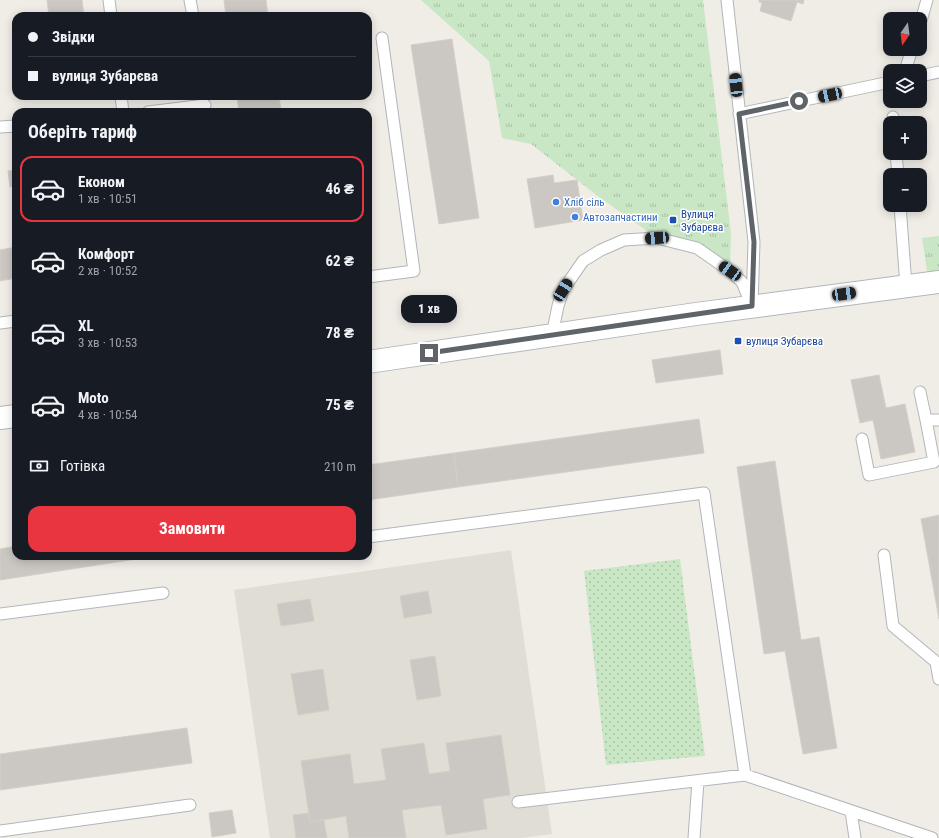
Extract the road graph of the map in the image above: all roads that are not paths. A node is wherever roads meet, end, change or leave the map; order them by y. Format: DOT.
graph roads {
  1 [pos="109,0"];
  2 [pos="190,0"];
  3 [pos="727,0"];
  4 [pos="732,0"];
  5 [pos="927,0"];
  6 [pos="728,11"];
  7 [pos="110,12"];
  8 [pos="192,12"];
  9 [pos="924,12"];
  10 [pos="382,38"];
  11 [pos="939,72"];
  12 [pos="927,75"];
  13 [pos="883,83"];
  14 [pos="205,104"];
  15 [pos="176,108"];
  16 [pos="739,114"];
  17 [pos="12,126"];
  18 [pos="0,127"];
  19 [pos="901,212"];
  20 [pos="372,277"];
  21 [pos="939,282"];
  22 [pos="906,286"];
  23 [pos="752,306"];
  24 [pos="12,322"];
  25 [pos="0,323"];
  26 [pos="552,336"];
  27 [pos="372,361"];
  28 [pos="920,392"];
  29 [pos="12,416"];
  30 [pos="0,418"];
  31 [pos="926,420"];
  32 [pos="939,420"];
  33 [pos="862,439"];
  34 [pos="372,536"];
  35 [pos="884,555"];
  36 [pos="163,593"];
  37 [pos="0,614"];
  38 [pos="939,679"];
  39 [pos="745,775"];
  40 [pos="698,781"];
  41 [pos="518,802"];
  42 [pos="190,805"];
  43 [pos="851,811"];
  44 [pos="0,832"];
  45 [pos="694,838"];
  46 [pos="855,838"];
  47 [pos="932,838"];
  1 -- 7 [label="lane"];
  2 -- 8 [label="lane"];
  3 -- 6 [label="lane"];
  4 -- 6 [label="lane"];
  5 -- 9 [label="lane"];
  6 -- 16 [label="lane"];
  10 -- 20 [label="lane"];
  11 -- 12 [label="lane"];
  13 -- 16 [label="lane"];
  14 -- 15 [label="lane"];
  16 -- 23 [label="lane"];
  17 -- 18 [label="lane"];
  19 -- 22 [label="lane"];
  21 -- 22 [label="street"];
  22 -- 23 [label="street"];
  23 -- 26 [label="street"];
  23 -- 26 [label="lane"];
  24 -- 25 [label="lane"];
  26 -- 27 [label="street"];
  28 -- 31 [label="lane"];
  29 -- 30 [label="street"];
  31 -- 32 [label="lane"];
  31 -- 33 [label="lane"];
  34 -- 39 [label="lane"];
  35 -- 38 [label="lane"];
  36 -- 37 [label="lane"];
  39 -- 40 [label="lane"];
  39 -- 43 [label="lane"];
  40 -- 41 [label="lane"];
  40 -- 45 [label="lane"];
  42 -- 44 [label="lane"];
  43 -- 46 [label="lane"];
  43 -- 47 [label="lane"];
}
